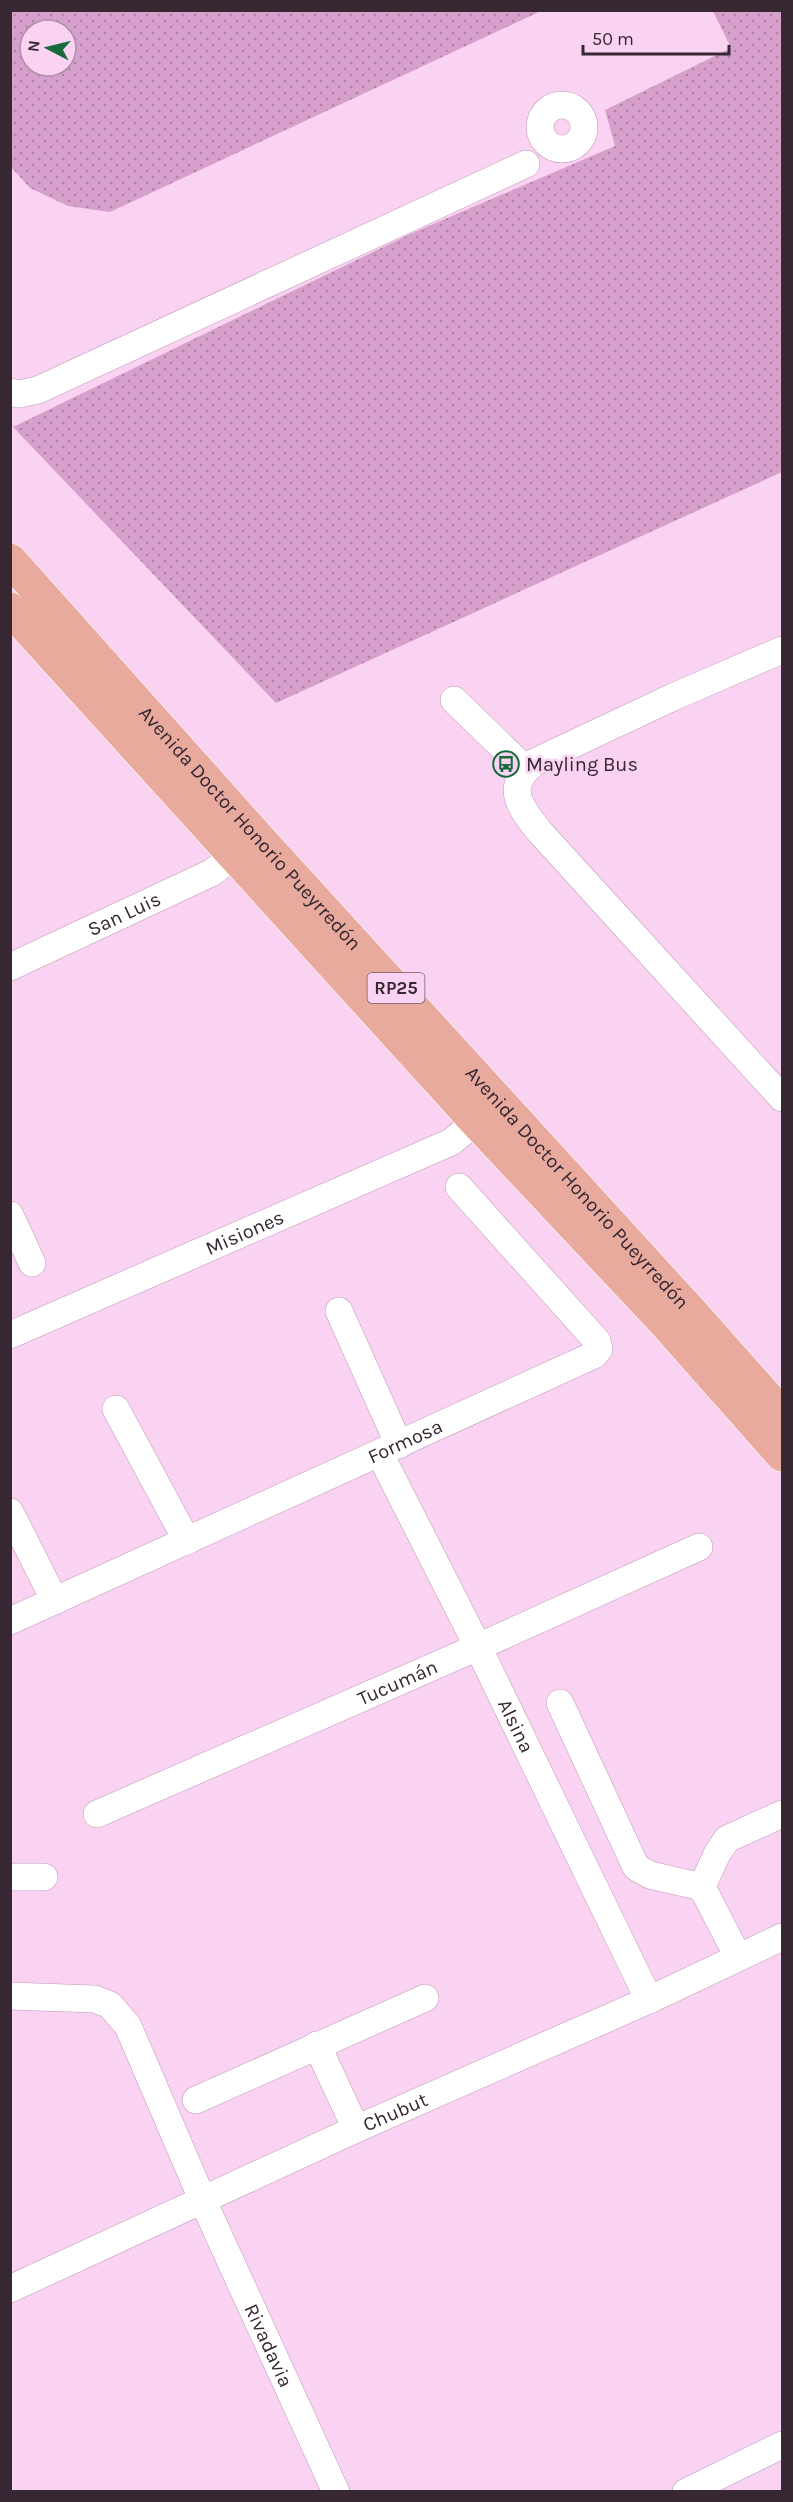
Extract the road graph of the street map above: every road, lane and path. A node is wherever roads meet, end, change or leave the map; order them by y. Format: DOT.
graph roads {
  1 [pos="542,136"];
  2 [pos="566,149"];
  3 [pos="526,164"];
  4 [pos="10,392"];
  5 [pos="13,567"];
  6 [pos="10,609"];
  7 [pos="783,650"];
  8 [pos="454,700"];
  9 [pos="525,770"];
  10 [pos="236,855"];
  11 [pos="10,967"];
  12 [pos="783,1098"];
  13 [pos="476,1122"];
  14 [pos="459,1187"];
  15 [pos="10,1215"];
  16 [pos="32,1263"];
  17 [pos="339,1311"];
  18 [pos="10,1335"];
  19 [pos="116,1409"];
  20 [pos="783,1414"];
  21 [pos="390,1449"];
  22 [pos="783,1455"];
  23 [pos="10,1512"];
  24 [pos="187,1541"];
  25 [pos="699,1547"];
  26 [pos="55,1601"];
  27 [pos="10,1621"];
  28 [pos="478,1647"];
  29 [pos="560,1703"];
  30 [pos="97,1814"];
  31 [pos="783,1814"];
  32 [pos="10,1877"];
  33 [pos="44,1877"];
  34 [pos="702,1887"];
  35 [pos="783,1937"];
  36 [pos="738,1957"];
  37 [pos="10,1996"];
  38 [pos="425,1998"];
  39 [pos="649,2000"];
  40 [pos="317,2045"];
  41 [pos="196,2100"];
  42 [pos="356,2129"];
  43 [pos="203,2201"];
  44 [pos="10,2289"];
  45 [pos="783,2445"];
  46 [pos="336,2492"];
  47 [pos="686,2492"];
  1 -- 2 [label="street"];
  1 -- 2 [label="street"];
  1 -- 3 [label="street"];
  2 -- 3 [label="street"];
  3 -- 4 [label="street"];
  5 -- 20 [label="main road, Avenida Doctor Honorio Pueyrredón / RP25"];
  6 -- 10 [label="main road, Avenida Doctor Honorio Pueyrredón / RP25"];
  7 -- 9 [label="street"];
  8 -- 9 [label="street"];
  9 -- 12 [label="street"];
  10 -- 11 [label="street, San Luis"];
  10 -- 13 [label="main road, Avenida Doctor Honorio Pueyrredón / RP25"];
  13 -- 18 [label="street, Misiones"];
  13 -- 22 [label="main road, Avenida Doctor Honorio Pueyrredón / RP25"];
  14 -- 21 [label="street, Formosa"];
  15 -- 16 [label="street"];
  17 -- 21 [label="street, Alsina"];
  19 -- 24 [label="street"];
  21 -- 24 [label="street, Formosa"];
  21 -- 28 [label="street, Alsina"];
  23 -- 26 [label="street"];
  24 -- 26 [label="street, Formosa"];
  25 -- 28 [label="street, Tucumán"];
  26 -- 27 [label="street, Formosa"];
  28 -- 30 [label="street, Tucumán"];
  28 -- 39 [label="street, Alsina"];
  29 -- 34 [label="street"];
  31 -- 34 [label="street"];
  32 -- 33 [label="street"];
  34 -- 36 [label="street"];
  35 -- 36 [label="street, Chubut"];
  36 -- 39 [label="street, Chubut"];
  37 -- 43 [label="street, Rivadavia"];
  38 -- 40 [label="street"];
  39 -- 42 [label="street, Chubut"];
  40 -- 41 [label="street"];
  40 -- 42 [label="street"];
  42 -- 43 [label="street, Chubut"];
  43 -- 44 [label="street, Chubut"];
  43 -- 46 [label="street, Rivadavia"];
  45 -- 47 [label="street"];
}
